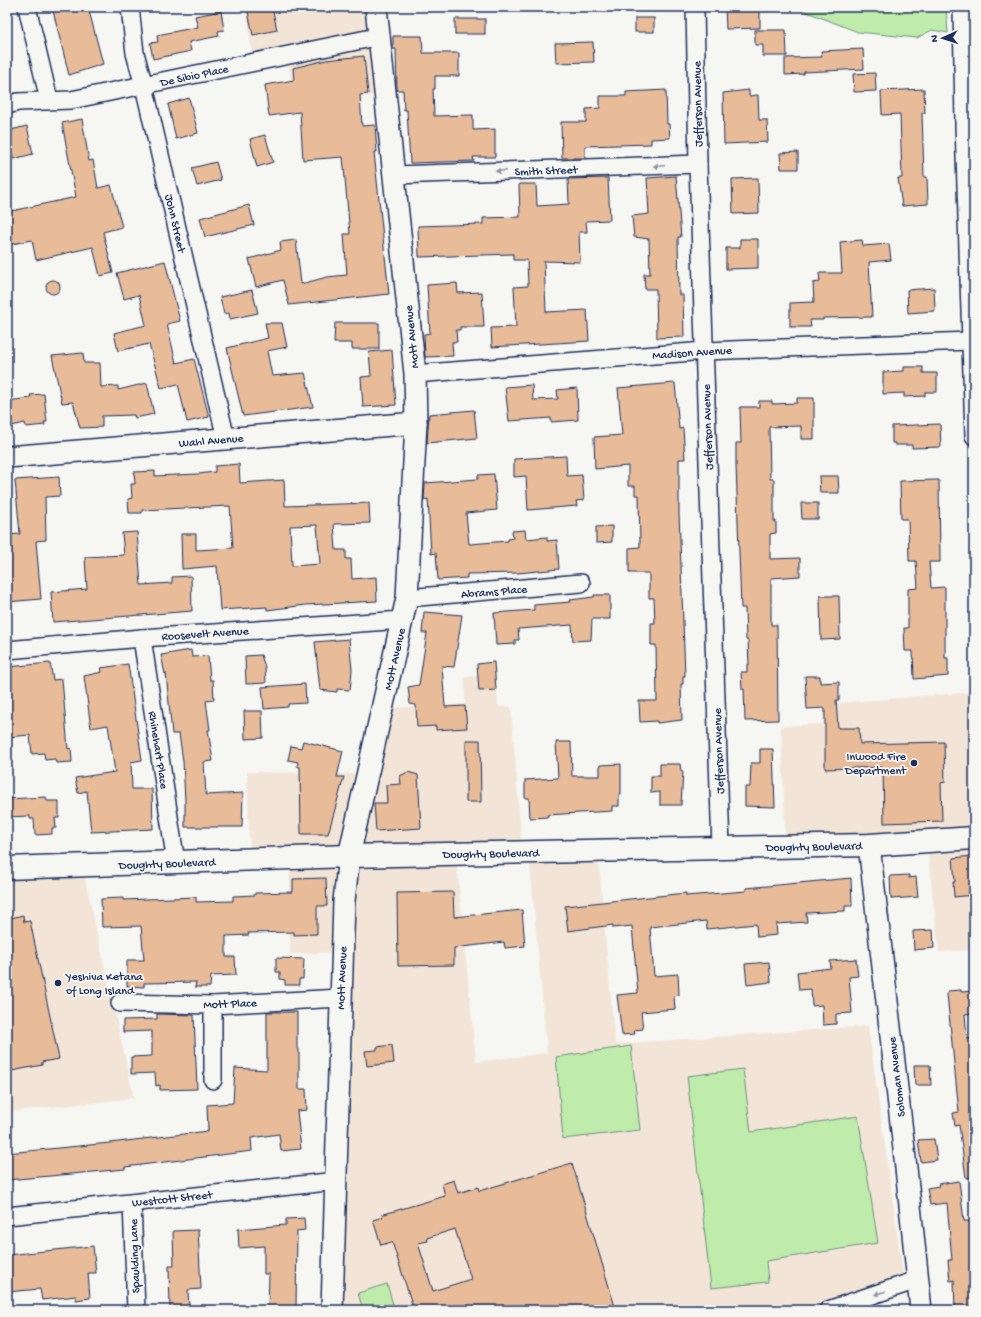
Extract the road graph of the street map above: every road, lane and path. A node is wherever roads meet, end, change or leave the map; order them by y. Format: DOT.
graph roads {
  1 [pos="27,7"];
  2 [pos="130,7"];
  3 [pos="376,7"];
  4 [pos="695,7"];
  5 [pos="962,7"];
  6 [pos="380,36"];
  7 [pos="144,86"];
  8 [pos="49,100"];
  9 [pos="7,104"];
  10 [pos="698,164"];
  11 [pos="395,175"];
  12 [pos="970,341"];
  13 [pos="705,351"];
  14 [pos="415,374"];
  15 [pos="416,423"];
  16 [pos="974,436"];
  17 [pos="226,439"];
  18 [pos="7,457"];
  19 [pos="581,583"];
  20 [pos="407,598"];
  21 [pos="403,620"];
  22 [pos="142,638"];
  23 [pos="7,650"];
  24 [pos="974,838"];
  25 [pos="869,845"];
  26 [pos="722,848"];
  27 [pos="349,856"];
  28 [pos="176,862"];
  29 [pos="7,868"];
  30 [pos="340,998"];
  31 [pos="120,1003"];
  32 [pos="213,1005"];
  33 [pos="213,1080"];
  34 [pos="337,1181"];
  35 [pos="132,1203"];
  36 [pos="7,1216"];
  37 [pos="917,1280"];
  38 [pos="136,1310"];
  39 [pos="332,1310"];
  40 [pos="828,1310"];
  41 [pos="921,1310"];
  1 -- 8 [label="street"];
  2 -- 7 [label="street, John Street"];
  3 -- 6 [label="street, Mott Avenue"];
  4 -- 10 [label="street, Jefferson Avenue"];
  5 -- 12 [label="street"];
  6 -- 7 [label="street, De Sibio Place"];
  6 -- 11 [label="street, Mott Avenue"];
  7 -- 8 [label="street, De Sibio Place"];
  7 -- 17 [label="street, John Street"];
  8 -- 9 [label="street, De Sibio Place"];
  10 -- 11 [label="street, Smith Street, one-way"];
  10 -- 13 [label="street, Jefferson Avenue"];
  11 -- 14 [label="street, Mott Avenue"];
  12 -- 13 [label="street, Madison Avenue"];
  12 -- 16 [label="street"];
  13 -- 14 [label="street, Madison Avenue"];
  13 -- 26 [label="street, Jefferson Avenue"];
  14 -- 15 [label="street, Mott Avenue"];
  15 -- 17 [label="street, Wahl Avenue"];
  15 -- 20 [label="street, Mott Avenue"];
  17 -- 18 [label="street, Wahl Avenue"];
  19 -- 20 [label="street, Abrams Place"];
  20 -- 21 [label="street, Mott Avenue"];
  21 -- 22 [label="street, Roosevelt Avenue"];
  21 -- 27 [label="street, Mott Avenue"];
  22 -- 23 [label="street, Roosevelt Avenue"];
  22 -- 28 [label="street, Rhinehart Place"];
  24 -- 25 [label="main road, Doughty Boulevard"];
  25 -- 26 [label="main road, Doughty Boulevard"];
  25 -- 37 [label="street, Soloman Avenue"];
  26 -- 27 [label="main road, Doughty Boulevard"];
  27 -- 28 [label="main road, Doughty Boulevard"];
  27 -- 30 [label="street, Mott Avenue"];
  28 -- 29 [label="main road, Doughty Boulevard"];
  30 -- 32 [label="street, Mott Place"];
  30 -- 34 [label="street, Mott Avenue"];
  31 -- 32 [label="street, Mott Place"];
  32 -- 33 [label="street"];
  34 -- 35 [label="street, Westcott Street"];
  34 -- 39 [label="street, Mott Avenue"];
  35 -- 36 [label="street, Westcott Street"];
  35 -- 38 [label="street, Spaulding Lane"];
  37 -- 40 [label="street, one-way"];
  37 -- 41 [label="street, Soloman Avenue"];
}
